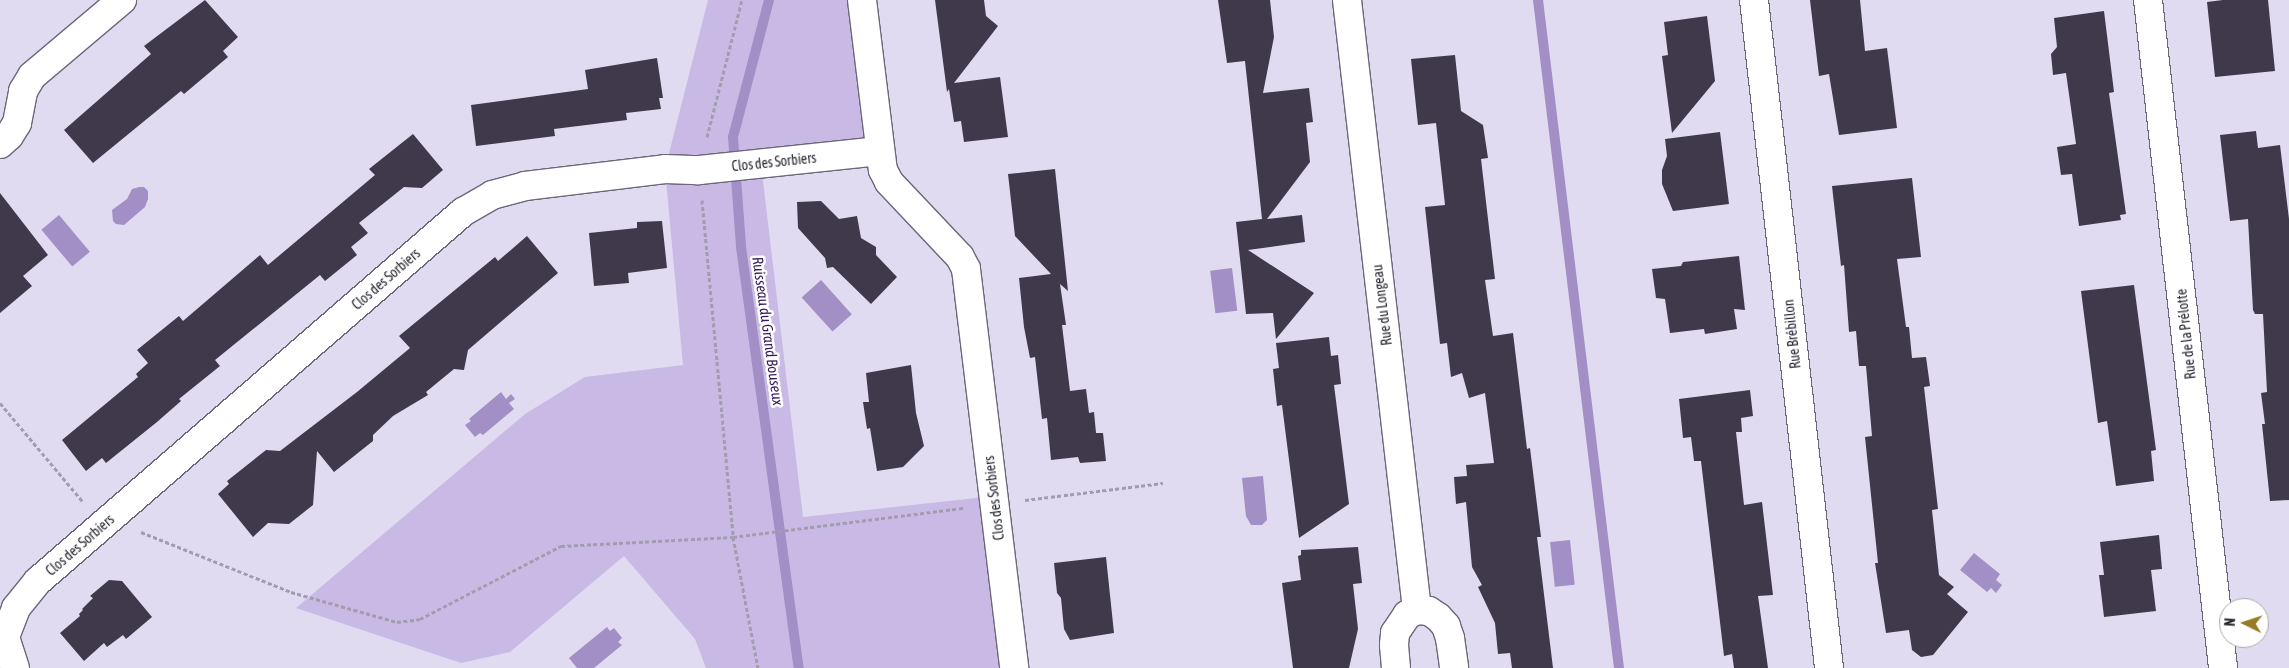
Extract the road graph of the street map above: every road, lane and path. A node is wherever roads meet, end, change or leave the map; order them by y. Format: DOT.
graph roads {
  1 [pos="122,0"];
  2 [pos="742,0"];
  3 [pos="862,0"];
  4 [pos="1347,0"];
  5 [pos="1754,0"];
  6 [pos="2148,0"];
  7 [pos="0,144"];
  8 [pos="880,151"];
  9 [pos="706,170"];
  10 [pos="0,403"];
  11 [pos="110,519"];
  12 [pos="799,529"];
  13 [pos="733,537"];
  14 [pos="1418,610"];
  15 [pos="2,637"];
  16 [pos="15,668"];
  17 [pos="758,668"];
  18 [pos="1014,668"];
  19 [pos="1396,668"];
  20 [pos="1454,668"];
  21 [pos="1830,668"];
  22 [pos="2223,668"];
  1 -- 7 [label="street"];
  2 -- 9 [label="path"];
  3 -- 8 [label="street, Clos des Sorbiers"];
  4 -- 14 [label="street, Rue du Longeau"];
  5 -- 21 [label="street, Rue Brébillon"];
  6 -- 22 [label="street, Rue de la Prélotte"];
  8 -- 9 [label="street, Clos des Sorbiers"];
  8 -- 18 [label="street, Clos des Sorbiers"];
  9 -- 11 [label="street, Clos des Sorbiers"];
  9 -- 13 [label="path"];
  10 -- 11 [label="path"];
  11 -- 13 [label="path"];
  11 -- 15 [label="street, Clos des Sorbiers"];
  12 -- 13 [label="path"];
  13 -- 17 [label="path"];
  14 -- 19 [label="street"];
  14 -- 20 [label="street"];
  15 -- 16 [label="street, Clos des Sorbiers"];
}
